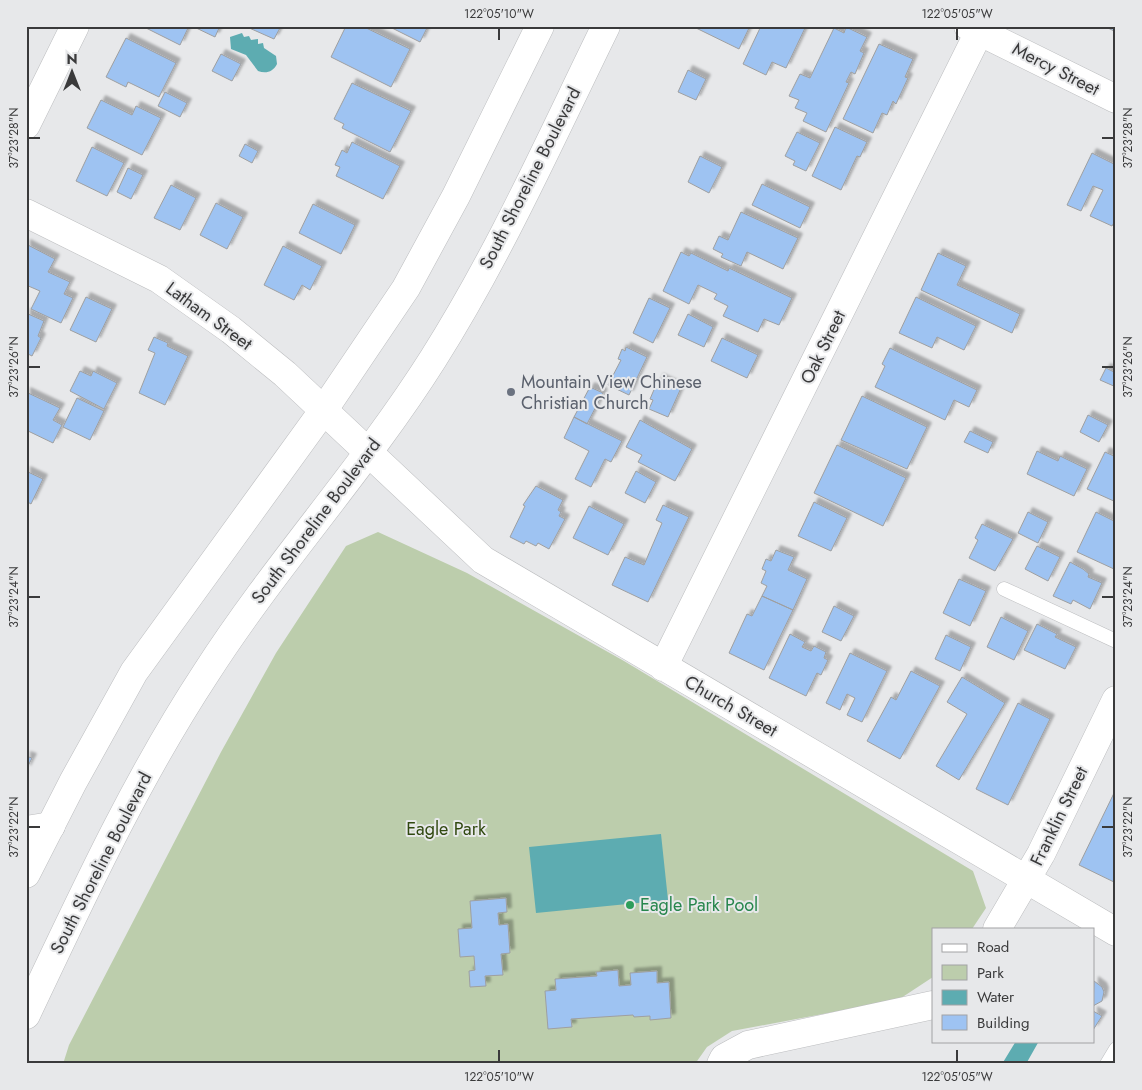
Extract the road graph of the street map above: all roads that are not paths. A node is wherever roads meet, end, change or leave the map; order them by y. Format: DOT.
graph roads {
  1 [pos="74,26"];
  2 [pos="540,26"];
  3 [pos="606,26"];
  4 [pos="976,28"];
  5 [pos="1116,99"];
  6 [pos="26,125"];
  7 [pos="26,213"];
  8 [pos="323,411"];
  9 [pos="367,452"];
  10 [pos="1004,589"];
  11 [pos="1116,641"];
  12 [pos="662,667"];
  13 [pos="1116,700"];
  14 [pos="1109,733"];
  15 [pos="39,828"];
  16 [pos="26,874"];
  17 [pos="1027,880"];
  18 [pos="998,928"];
  19 [pos="1116,932"];
  20 [pos="932,1004"];
  21 [pos="26,1015"];
  22 [pos="1116,1049"];
  23 [pos="721,1064"];
  24 [pos="1107,1064"];
  1 -- 6 [label="street"];
  2 -- 8 [label="street"];
  3 -- 9 [label="street, South Shoreline Boulevard"];
  4 -- 5 [label="street, Mercy Street"];
  4 -- 12 [label="street, Oak Street"];
  7 -- 8 [label="street, Latham Street"];
  8 -- 9 [label="street, Latham Street"];
  8 -- 15 [label="street"];
  9 -- 12 [label="street, Church Street"];
  9 -- 21 [label="street, South Shoreline Boulevard"];
  10 -- 11 [label="lane"];
  12 -- 17 [label="street, Church Street"];
  13 -- 14 [label="street, Franklin Street"];
  14 -- 17 [label="street, Franklin Street"];
  15 -- 16 [label="street"];
  17 -- 18 [label="street, Franklin Street"];
  17 -- 19 [label="street, Church Street"];
  20 -- 23 [label="street"];
  22 -- 24 [label="lane"];
}
